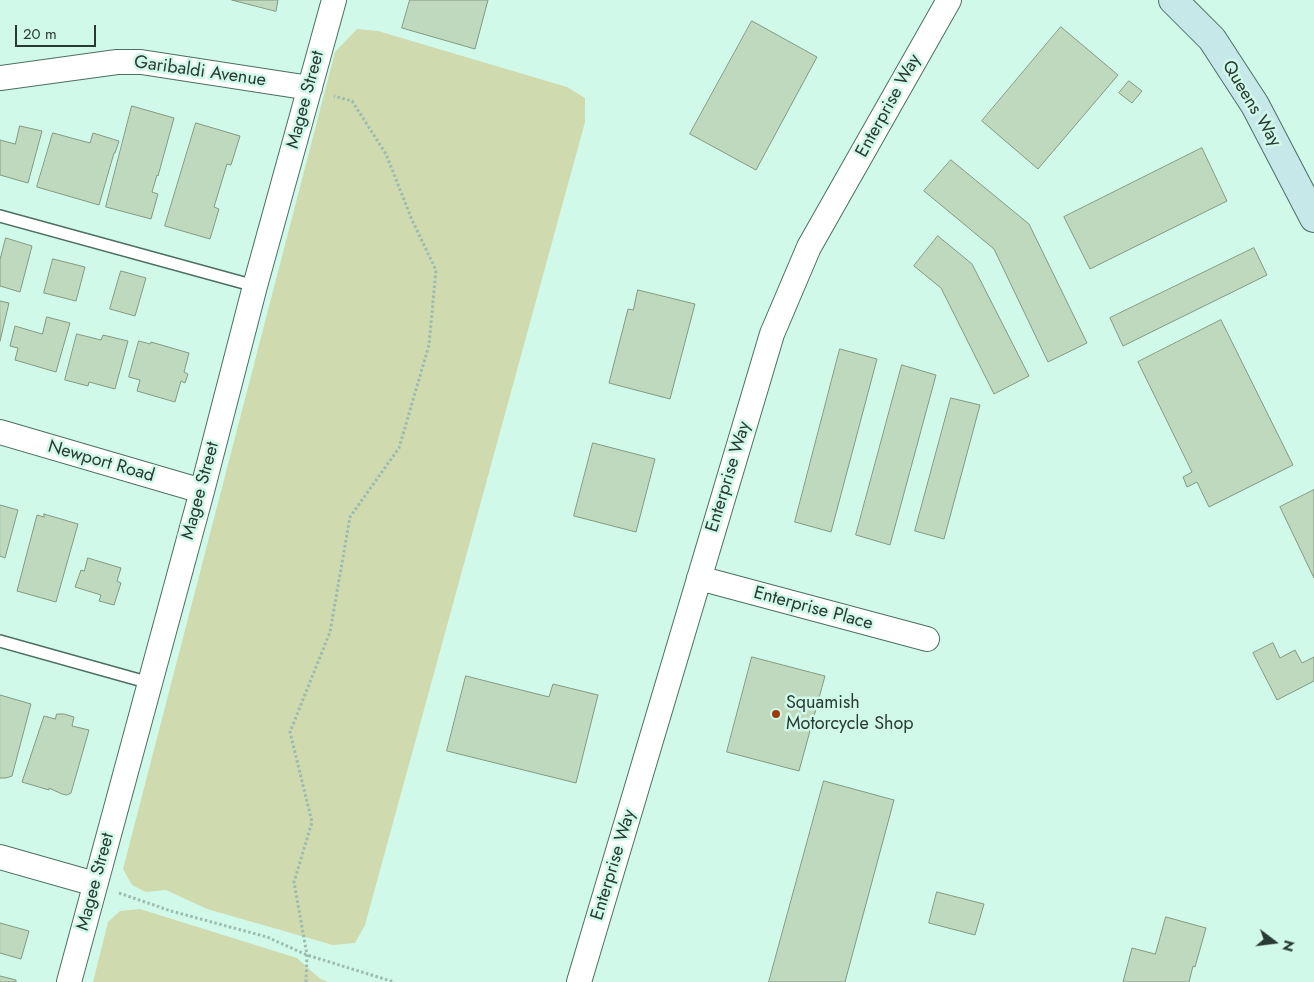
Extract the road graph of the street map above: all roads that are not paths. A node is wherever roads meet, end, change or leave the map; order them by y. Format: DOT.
graph roads {
  1 [pos="334,0"];
  2 [pos="949,0"];
  3 [pos="1173,0"];
  4 [pos="0,78"];
  5 [pos="310,88"];
  6 [pos="0,216"];
  7 [pos="1314,218"];
  8 [pos="255,286"];
  9 [pos="0,432"];
  10 [pos="202,491"];
  11 [pos="699,578"];
  12 [pos="927,639"];
  13 [pos="0,640"];
  14 [pos="150,683"];
  15 [pos="0,857"];
  16 [pos="95,884"];
  17 [pos="69,982"];
  18 [pos="579,982"];
  1 -- 5 [label="street, Magee Street"];
  2 -- 11 [label="street, Enterprise Way"];
  3 -- 7 [label="street, Queens Way"];
  4 -- 5 [label="street, Garibaldi Avenue"];
  5 -- 8 [label="street, Magee Street"];
  6 -- 8 [label="lane"];
  8 -- 10 [label="street, Magee Street"];
  9 -- 10 [label="street, Newport Road"];
  10 -- 14 [label="street, Magee Street"];
  11 -- 12 [label="street, Enterprise Place"];
  11 -- 18 [label="street, Enterprise Way"];
  13 -- 14 [label="lane"];
  14 -- 16 [label="street, Magee Street"];
  15 -- 16 [label="street"];
  16 -- 17 [label="street, Magee Street"];
}
